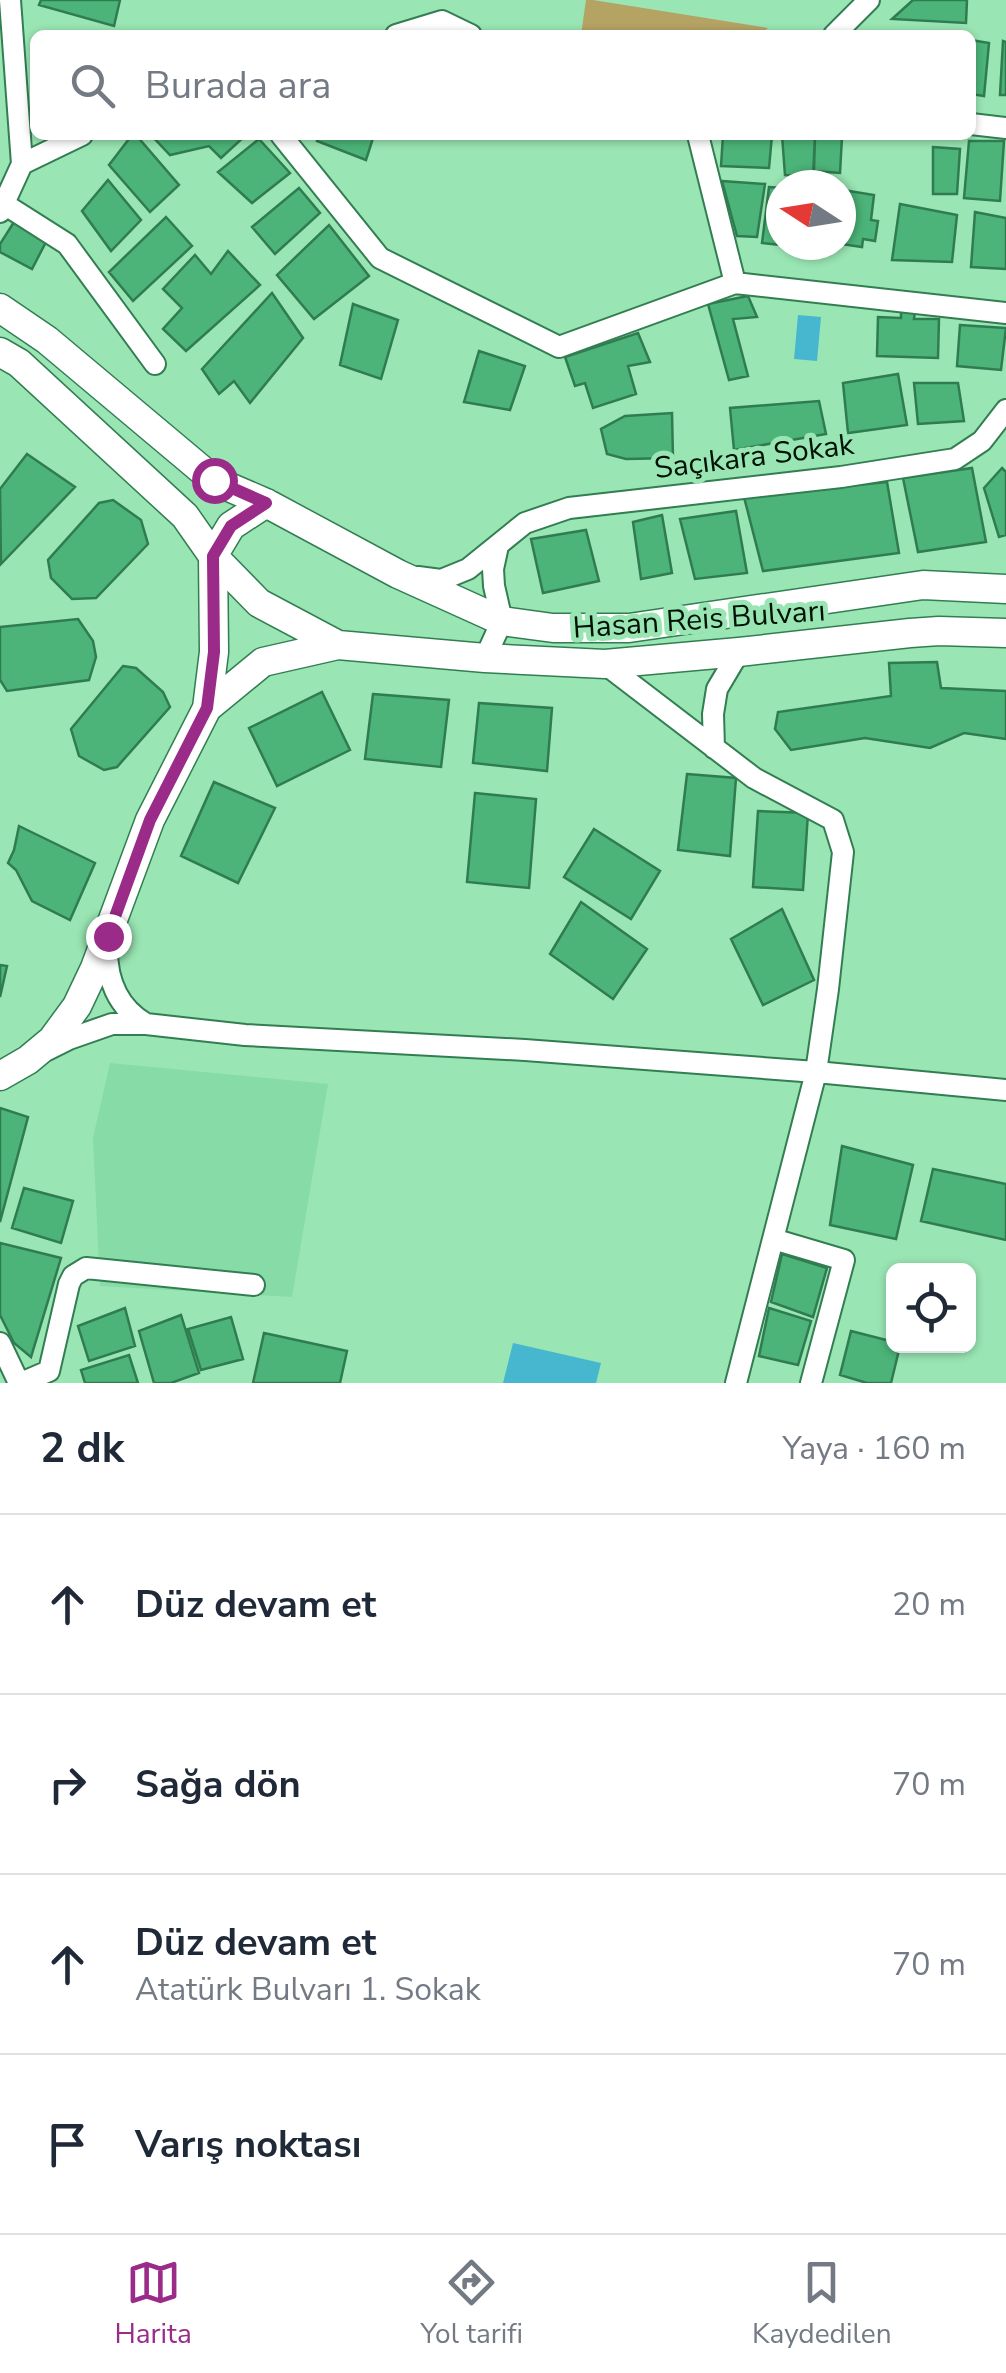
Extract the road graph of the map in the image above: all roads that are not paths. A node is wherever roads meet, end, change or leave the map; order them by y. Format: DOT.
graph roads {
  1 [pos="10,0"];
  2 [pos="868,0"];
  3 [pos="412,30"];
  4 [pos="461,30"];
  5 [pos="839,30"];
  6 [pos="976,125"];
  7 [pos="1006,128"];
  8 [pos="72,140"];
  9 [pos="285,140"];
  10 [pos="699,140"];
  11 [pos="22,164"];
  12 [pos="2,208"];
  13 [pos="735,283"];
  14 [pos="0,308"];
  15 [pos="1006,313"];
  16 [pos="0,352"];
  17 [pos="155,364"];
  18 [pos="1006,410"];
  19 [pos="266,503"];
  20 [pos="498,546"];
  21 [pos="213,556"];
  22 [pos="398,574"];
  23 [pos="1006,589"];
  24 [pos="502,621"];
  25 [pos="1006,633"];
  26 [pos="338,645"];
  27 [pos="739,652"];
  28 [pos="485,658"];
  29 [pos="605,664"];
  30 [pos="207,708"];
  31 [pos="714,748"];
  32 [pos="108,936"];
  33 [pos="146,1024"];
  34 [pos="28,1060"];
  35 [pos="816,1072"];
  36 [pos="0,1076"];
  37 [pos="1006,1090"];
  38 [pos="773,1239"];
  39 [pos="254,1285"];
  40 [pos="0,1342"];
  41 [pos="20,1383"];
  42 [pos="736,1383"];
  43 [pos="811,1383"];
  1 -- 11 [label="street"];
  2 -- 5 [label="street"];
  3 -- 4 [label="street"];
  6 -- 7 [label="street"];
  8 -- 11 [label="street"];
  9 -- 13 [label="street"];
  10 -- 13 [label="street"];
  11 -- 12 [label="street"];
  12 -- 17 [label="street"];
  13 -- 15 [label="street"];
  14 -- 19 [label="main road, Hasan Reis Bulvarı"];
  16 -- 21 [label="main road"];
  18 -- 20 [label="street, Saçıkara Sokak"];
  19 -- 21 [label="main road"];
  19 -- 22 [label="main road, Hasan Reis Bulvarı"];
  20 -- 22 [label="street, Saçıkara Sokak"];
  20 -- 24 [label="street"];
  21 -- 26 [label="main road"];
  21 -- 30 [label="main road"];
  22 -- 24 [label="main road, Hasan Reis Bulvarı"];
  23 -- 24 [label="main road, Hasan Reis Bulvarı"];
  24 -- 28 [label="street"];
  25 -- 27 [label="main road, Hasan Reis Bulvarı"];
  26 -- 28 [label="main road, Hasan Reis Bulvarı"];
  26 -- 30 [label="main road"];
  27 -- 29 [label="main road, Hasan Reis Bulvarı"];
  27 -- 31 [label="street"];
  28 -- 29 [label="main road, Hasan Reis Bulvarı"];
  29 -- 31 [label="street"];
  30 -- 32 [label="main road"];
  31 -- 35 [label="street"];
  32 -- 33 [label="street"];
  32 -- 34 [label="main road"];
  33 -- 34 [label="street"];
  33 -- 35 [label="street"];
  34 -- 36 [label="main road"];
  35 -- 37 [label="street"];
  35 -- 38 [label="street"];
  38 -- 42 [label="street"];
  38 -- 43 [label="street"];
  39 -- 41 [label="street"];
  40 -- 41 [label="street"];
}
